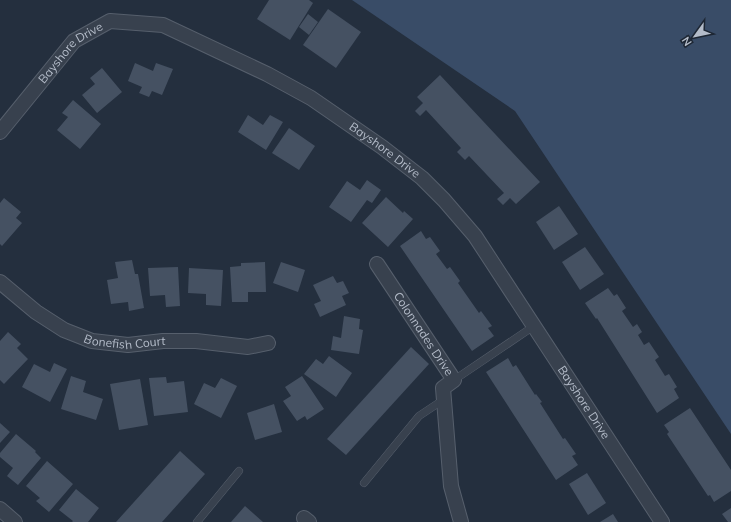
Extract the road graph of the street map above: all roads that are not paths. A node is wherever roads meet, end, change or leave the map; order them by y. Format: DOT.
graph roads {
  1 [pos="0,132"];
  2 [pos="377,264"];
  3 [pos="0,282"];
  4 [pos="534,326"];
  5 [pos="268,343"];
  6 [pos="454,380"];
  7 [pos="443,400"];
  8 [pos="240,471"];
  9 [pos="364,483"];
  10 [pos="197,522"];
  11 [pos="461,522"];
  12 [pos="662,522"];
  1 -- 4 [label="street, Bayshore Drive"];
  2 -- 6 [label="street, Colonnades Drive"];
  3 -- 5 [label="street, Bonefish Court"];
  4 -- 6 [label="lane"];
  4 -- 12 [label="street, Bayshore Drive"];
  6 -- 7 [label="street, Colonnades Drive"];
  7 -- 9 [label="lane"];
  7 -- 11 [label="street, Colonnades Drive"];
  8 -- 10 [label="lane"];
}
